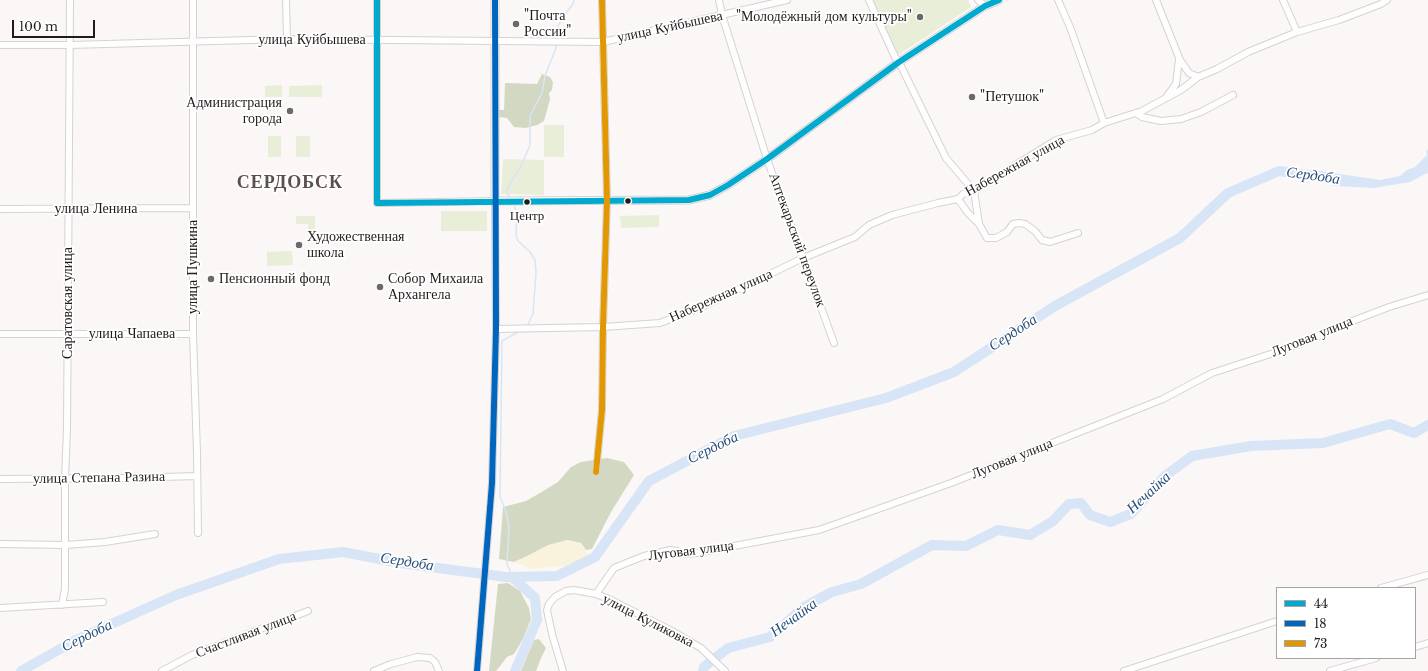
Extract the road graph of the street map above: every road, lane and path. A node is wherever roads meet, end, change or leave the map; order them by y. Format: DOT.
graph roads {
  1 [pos="70,0"];
  2 [pos="193,0"];
  3 [pos="286,0"];
  4 [pos="377,0"];
  5 [pos="495,0"];
  6 [pos="602,0"];
  7 [pos="718,0"];
  8 [pos="787,0"];
  9 [pos="869,0"];
  10 [pos="978,0"];
  11 [pos="999,0"];
  12 [pos="1058,0"];
  13 [pos="1156,0"];
  14 [pos="1283,0"];
  15 [pos="1387,0"];
  16 [pos="985,6"];
  17 [pos="722,15"];
  18 [pos="1297,32"];
  19 [pos="287,39"];
  20 [pos="377,40"];
  21 [pos="495,40"];
  22 [pos="193,42"];
  23 [pos="603,42"];
  24 [pos="0,45"];
  25 [pos="70,45"];
  26 [pos="1178,55"];
  27 [pos="899,62"];
  28 [pos="1198,77"];
  29 [pos="1233,95"];
  30 [pos="1165,98"];
  31 [pos="1136,113"];
  32 [pos="1104,123"];
  33 [pos="767,159"];
  34 [pos="974,191"];
  35 [pos="958,199"];
  36 [pos="607,200"];
  37 [pos="495,201"];
  38 [pos="192,208"];
  39 [pos="0,209"];
  40 [pos="68,210"];
  41 [pos="979,224"];
  42 [pos="1078,233"];
  43 [pos="803,258"];
  44 [pos="1428,294"];
  45 [pos="603,326"];
  46 [pos="496,329"];
  47 [pos="0,334"];
  48 [pos="67,334"];
  49 [pos="193,334"];
  50 [pos="834,343"];
  51 [pos="596,472"];
  52 [pos="197,476"];
  53 [pos="0,479"];
  54 [pos="65,479"];
  55 [pos="198,533"];
  56 [pos="155,534"];
  57 [pos="0,544"];
  58 [pos="66,545"];
  59 [pos="1428,574"];
  60 [pos="1384,587"];
  61 [pos="596,594"];
  62 [pos="103,602"];
  63 [pos="62,605"];
  64 [pos="0,608"];
  65 [pos="308,611"];
  66 [pos="1276,621"];
  67 [pos="1428,643"];
  68 [pos="1416,647"];
  69 [pos="1372,659"];
  70 [pos="162,671"];
  71 [pos="374,671"];
  72 [pos="439,671"];
  73 [pos="477,671"];
  74 [pos="563,671"];
  75 [pos="725,671"];
  76 [pos="1124,671"];
  77 [pos="1330,671"];
  1 -- 25 [label="street, Саратовская улица"];
  2 -- 22 [label="street, улица Пушкина"];
  3 -- 19 [label="street"];
  4 -- 20 [label="street"];
  5 -- 21 [label="main road"];
  6 -- 23 [label="street"];
  7 -- 17 [label="street, Аптекарьский переулок"];
  8 -- 17 [label="street, улица Куйбышева"];
  9 -- 27 [label="street"];
  10 -- 16 [label="street"];
  11 -- 16 [label="main road"];
  12 -- 32 [label="street"];
  13 -- 26 [label="street"];
  14 -- 18 [label="street"];
  15 -- 18 [label="street, Набережная улица"];
  16 -- 27 [label="main road"];
  17 -- 23 [label="street, улица Куйбышева"];
  17 -- 33 [label="street, Аптекарьский переулок"];
  18 -- 28 [label="street, Набережная улица"];
  19 -- 20 [label="street, улица Куйбышева"];
  19 -- 22 [label="street, улица Куйбышева"];
  20 -- 21 [label="street, улица Куйбышева"];
  20 -- 37 [label="street"];
  21 -- 23 [label="street, улица Куйбышева"];
  21 -- 37 [label="main road"];
  22 -- 25 [label="street, улица Куйбышева"];
  22 -- 38 [label="street, улица Пушкина"];
  23 -- 36 [label="street"];
  24 -- 25 [label="street, улица Куйбышева"];
  25 -- 40 [label="street, Саратовская улица"];
  26 -- 28 [label="street"];
  26 -- 30 [label="street"];
  27 -- 33 [label="main road"];
  27 -- 34 [label="street"];
  28 -- 30 [label="street, Набережная улица"];
  29 -- 31 [label="street"];
  30 -- 31 [label="street, Набережная улица"];
  31 -- 32 [label="street, Набережная улица"];
  32 -- 34 [label="street, Набережная улица"];
  33 -- 36 [label="main road"];
  33 -- 43 [label="street, Аптекарьский переулок"];
  34 -- 35 [label="street, Набережная улица"];
  34 -- 41 [label="street"];
  35 -- 41 [label="street"];
  35 -- 43 [label="street, Набережная улица"];
  36 -- 37 [label="main road"];
  36 -- 45 [label="street"];
  37 -- 46 [label="street"];
  38 -- 40 [label="street, улица Ленина"];
  38 -- 49 [label="street, улица Пушкина"];
  39 -- 40 [label="street, улица Ленина"];
  40 -- 48 [label="street, Саратовская улица"];
  41 -- 42 [label="street"];
  43 -- 45 [label="street, Набережная улица"];
  43 -- 50 [label="street, Аптекарьский переулок"];
  44 -- 61 [label="street, Луговая улица"];
  45 -- 46 [label="street, Набережная улица"];
  45 -- 51 [label="street"];
  46 -- 73 [label="street"];
  47 -- 48 [label="street, улица Чапаева"];
  48 -- 49 [label="street, улица Чапаева"];
  48 -- 54 [label="street, Саратовская улица"];
  49 -- 52 [label="street, улица Пушкина"];
  52 -- 54 [label="street, улица Степана Разина"];
  52 -- 55 [label="street, улица Пушкина"];
  53 -- 54 [label="street, улица Степана Разина"];
  54 -- 58 [label="street, Саратовская улица"];
  56 -- 58 [label="street"];
  57 -- 58 [label="street"];
  58 -- 63 [label="street, Саратовская улица"];
  59 -- 60 [label="street"];
  61 -- 74 [label="street, улица Куликовка"];
  61 -- 75 [label="street, улица Куликовка"];
  62 -- 63 [label="street"];
  63 -- 64 [label="street"];
  65 -- 70 [label="street, Счастливая улица"];
  66 -- 76 [label="street"];
  67 -- 68 [label="street"];
  69 -- 77 [label="street"];
  71 -- 72 [label="street"];
}
